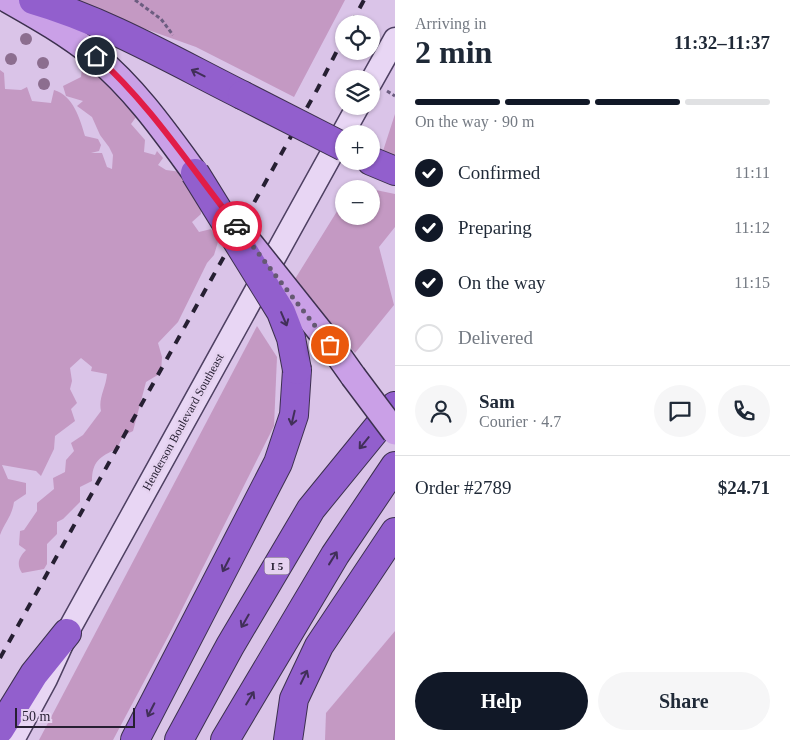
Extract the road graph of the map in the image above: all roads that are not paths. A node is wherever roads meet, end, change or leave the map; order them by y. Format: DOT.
graph roads {
  1 [pos="8,0"];
  2 [pos="33,0"];
  3 [pos="395,39"];
  4 [pos="378,70"];
  5 [pos="353,115"];
  6 [pos="335,142"];
  7 [pos="188,164"];
  8 [pos="395,406"];
  9 [pos="395,432"];
  10 [pos="395,466"];
  11 [pos="395,532"];
  12 [pos="67,633"];
  13 [pos="0,730"];
  14 [pos="13,740"];
  15 [pos="135,740"];
  16 [pos="179,740"];
  17 [pos="225,740"];
  18 [pos="288,740"];
  1 -- 7 [label="main road"];
  6 -- 2 [label="highway, one-way, bridge"];
  3 -- 4 [label="main road"];
  5 -- 12 [label="main road, Henderson Boulevard Southeast"];
  7 -- 9 [label="main road, bridge"];
  7 -- 15 [label="highway, one-way, bridge"];
  8 -- 16 [label="highway, I 5, one-way"];
  17 -- 10 [label="highway, one-way"];
  18 -- 11 [label="highway, one-way"];
  12 -- 13 [label="highway"];
  12 -- 14 [label="main road, Henderson Boulevard Southeast"];
}
